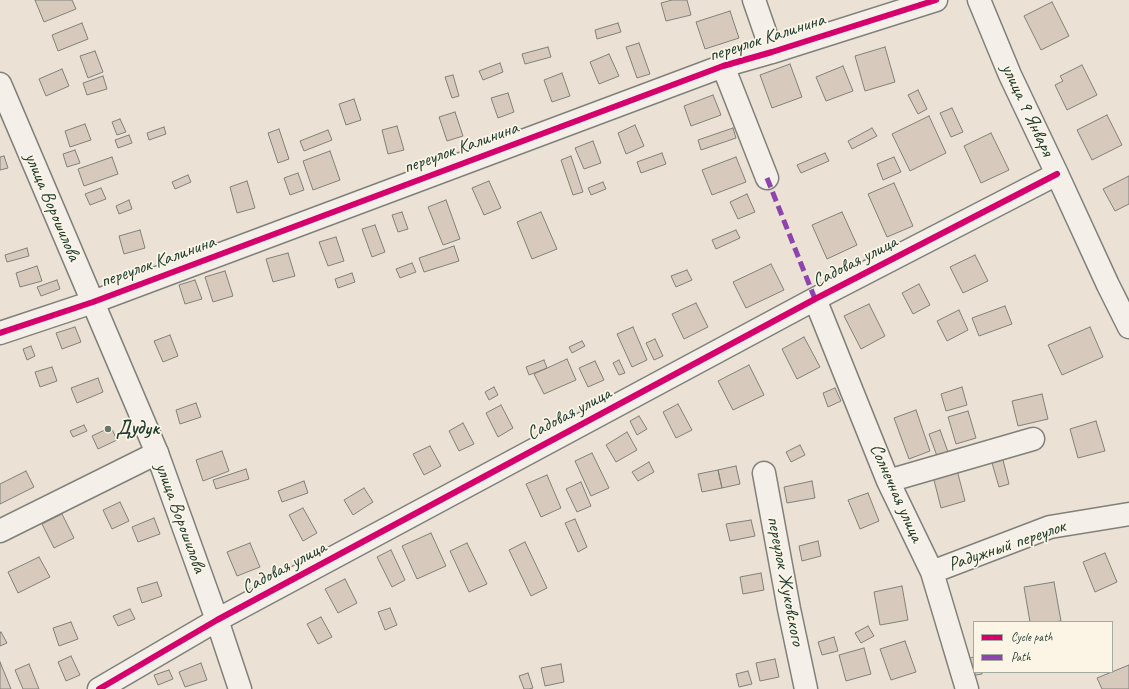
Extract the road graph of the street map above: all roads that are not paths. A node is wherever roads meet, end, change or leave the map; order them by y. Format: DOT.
graph roads {
  1 [pos="754,0"];
  2 [pos="936,0"];
  3 [pos="979,0"];
  4 [pos="772,52"];
  5 [pos="723,66"];
  6 [pos="0,84"];
  7 [pos="1057,174"];
  8 [pos="767,178"];
  9 [pos="815,299"];
  10 [pos="93,302"];
  11 [pos="1129,327"];
  12 [pos="0,333"];
  13 [pos="1033,439"];
  14 [pos="157,453"];
  15 [pos="764,473"];
  16 [pos="888,481"];
  17 [pos="1129,514"];
  18 [pos="0,531"];
  19 [pos="932,572"];
  20 [pos="217,620"];
  21 [pos="99,689"];
  22 [pos="240,689"];
  23 [pos="806,689"];
  24 [pos="967,689"];
  1 -- 4 [label="street"];
  2 -- 4 [label="street, переулок Калинина"];
  3 -- 7 [label="street, улица 9 Января"];
  4 -- 5 [label="street, переулок Калинина"];
  5 -- 8 [label="street"];
  5 -- 10 [label="street, переулок Калинина"];
  6 -- 10 [label="street, улица Ворошилова"];
  7 -- 9 [label="street, Садовая улица"];
  7 -- 11 [label="street, улица 9 Января"];
  9 -- 16 [label="street, Солнечная улица"];
  9 -- 20 [label="street, Садовая улица"];
  10 -- 12 [label="street, переулок Калинина"];
  10 -- 14 [label="street, улица Ворошилова"];
  13 -- 16 [label="street"];
  14 -- 18 [label="street"];
  14 -- 20 [label="street, улица Ворошилова"];
  15 -- 23 [label="street, переулок Жуковского"];
  16 -- 19 [label="street, Солнечная улица"];
  17 -- 19 [label="street, Радужный переулок"];
  19 -- 24 [label="street, Солнечная улица"];
  20 -- 21 [label="street, Садовая улица"];
  20 -- 22 [label="street, улица Ворошилова"];
}
